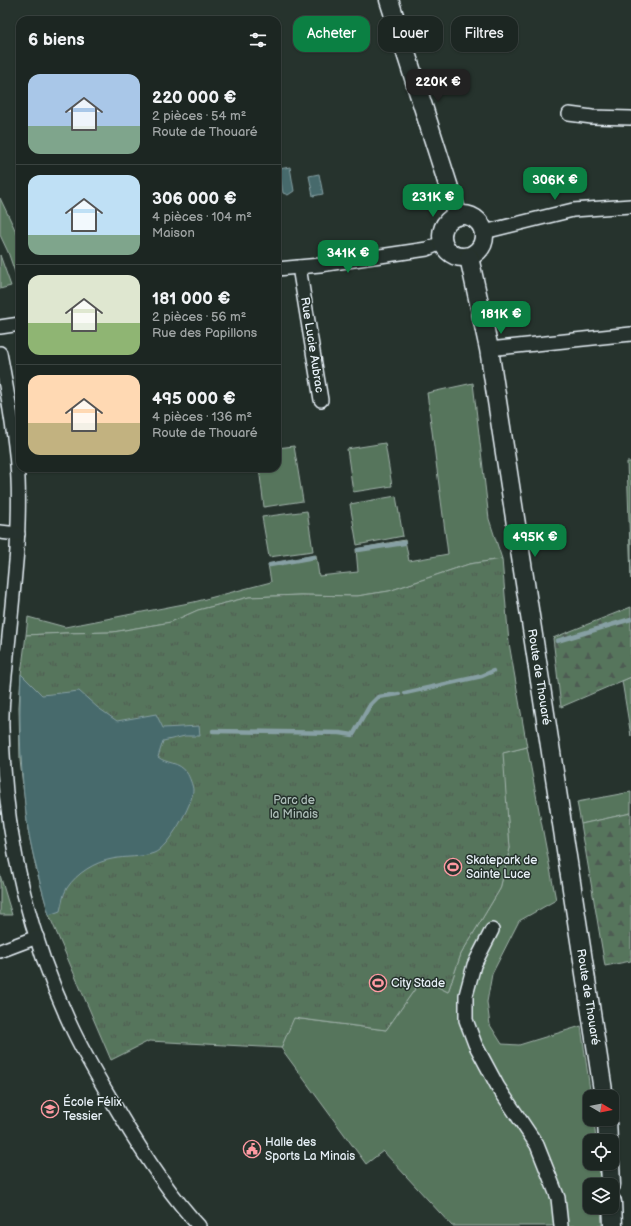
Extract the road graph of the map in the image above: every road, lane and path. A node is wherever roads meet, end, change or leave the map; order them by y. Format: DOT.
graph roads {
  1 [pos="389,0"];
  2 [pos="569,114"];
  3 [pos="631,118"];
  4 [pos="631,206"];
  5 [pos="458,216"];
  6 [pos="484,232"];
  7 [pos="443,242"];
  8 [pos="469,257"];
  9 [pos="299,267"];
  10 [pos="281,269"];
  11 [pos="16,325"];
  12 [pos="0,327"];
  13 [pos="631,334"];
  14 [pos="489,350"];
  15 [pos="0,353"];
  16 [pos="321,400"];
  17 [pos="16,458"];
  18 [pos="17,472"];
  19 [pos="0,532"];
  20 [pos="18,534"];
  21 [pos="2,676"];
  22 [pos="492,930"];
  23 [pos="37,937"];
  24 [pos="0,951"];
  25 [pos="603,1090"];
  26 [pos="612,1214"];
  27 [pos="199,1226"];
  28 [pos="560,1226"];
  29 [pos="613,1226"];
  1 -- 5 [label="street"];
  2 -- 3 [label="street"];
  4 -- 6 [label="street"];
  5 -- 6 [label="street"];
  5 -- 7 [label="street"];
  6 -- 8 [label="street"];
  7 -- 8 [label="street"];
  7 -- 9 [label="street"];
  8 -- 14 [label="street, Route de Thouaré"];
  9 -- 10 [label="street"];
  9 -- 16 [label="street, Rue Lucie Aubrac"];
  11 -- 12 [label="street"];
  13 -- 14 [label="street"];
  14 -- 25 [label="street, Route de Thouaré"];
  15 -- 17 [label="street"];
  18 -- 20 [label="street"];
  19 -- 20 [label="street"];
  20 -- 21 [label="street"];
  21 -- 23 [label="street"];
  22 -- 28 [label="street"];
  23 -- 24 [label="street"];
  23 -- 27 [label="street"];
  26 -- 29 [label="street"];
}
